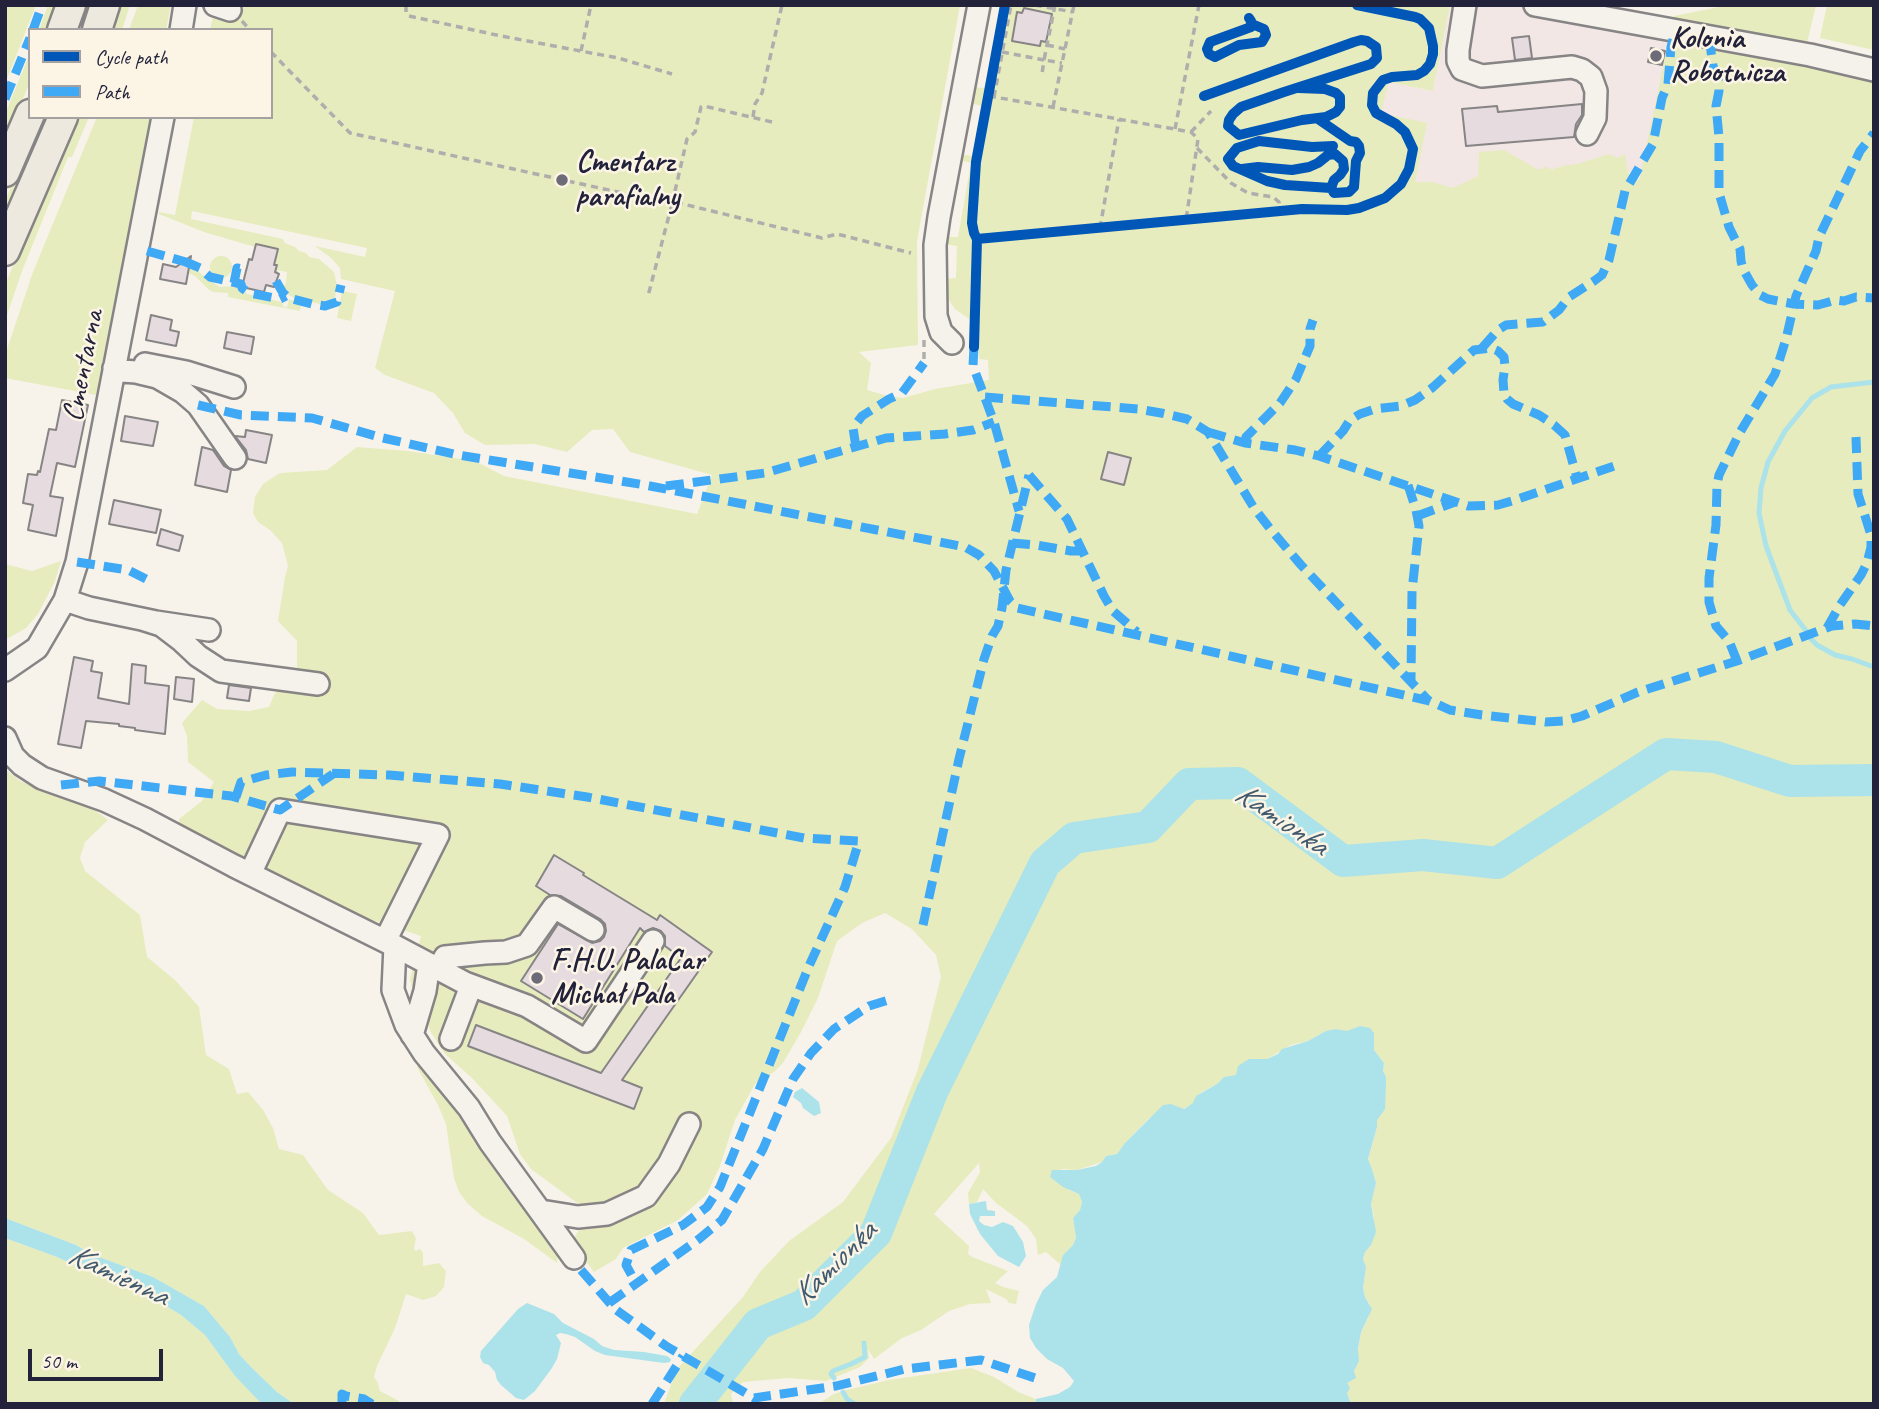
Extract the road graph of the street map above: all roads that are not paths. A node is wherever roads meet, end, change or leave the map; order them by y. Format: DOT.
graph roads {
  1 [pos="71,5"];
  2 [pos="105,5"];
  3 [pos="185,5"];
  4 [pos="979,5"];
  5 [pos="1465,5"];
  6 [pos="1535,5"];
  7 [pos="63,28"];
  8 [pos="98,28"];
  9 [pos="181,28"];
  10 [pos="1874,70"];
  11 [pos="28,119"];
  12 [pos="62,119"];
  13 [pos="163,119"];
  14 [pos="1587,134"];
  15 [pos="5,172"];
  16 [pos="5,251"];
  17 [pos="951,343"];
  18 [pos="114,368"];
  19 [pos="234,387"];
  20 [pos="235,458"];
  21 [pos="65,600"];
  22 [pos="142,619"];
  23 [pos="53,623"];
  24 [pos="209,630"];
  25 [pos="5,653"];
  26 [pos="5,670"];
  27 [pos="318,684"];
  28 [pos="5,738"];
  29 [pos="250,874"];
  30 [pos="593,930"];
  31 [pos="653,941"];
  32 [pos="390,944"];
  33 [pos="434,966"];
  34 [pos="471,986"];
  35 [pos="412,1035"];
  36 [pos="451,1039"];
  37 [pos="689,1124"];
  38 [pos="541,1211"];
  39 [pos="574,1258"];
  1 -- 7 [label="main road"];
  2 -- 8 [label="main road"];
  3 -- 9 [label="street"];
  4 -- 17 [label="street"];
  5 -- 14 [label="street"];
  6 -- 10 [label="street"];
  11 -- 15 [label="main road"];
  12 -- 16 [label="main road"];
  13 -- 18 [label="street, Cmentarna"];
  18 -- 19 [label="street"];
  18 -- 20 [label="street"];
  18 -- 21 [label="street, Cmentarna"];
  21 -- 22 [label="street"];
  21 -- 23 [label="street, Cmentarna"];
  22 -- 24 [label="street"];
  22 -- 27 [label="street"];
  23 -- 25 [label="street, Cmentarna"];
  23 -- 26 [label="street, Cmentarna"];
  28 -- 29 [label="street"];
  29 -- 32 [label="street"];
  29 -- 32 [label="street"];
  30 -- 33 [label="street"];
  31 -- 34 [label="street"];
  32 -- 33 [label="street"];
  32 -- 35 [label="street"];
  33 -- 34 [label="street"];
  33 -- 35 [label="street"];
  34 -- 36 [label="street"];
  35 -- 38 [label="street"];
  37 -- 38 [label="street"];
  38 -- 39 [label="street"];
}
